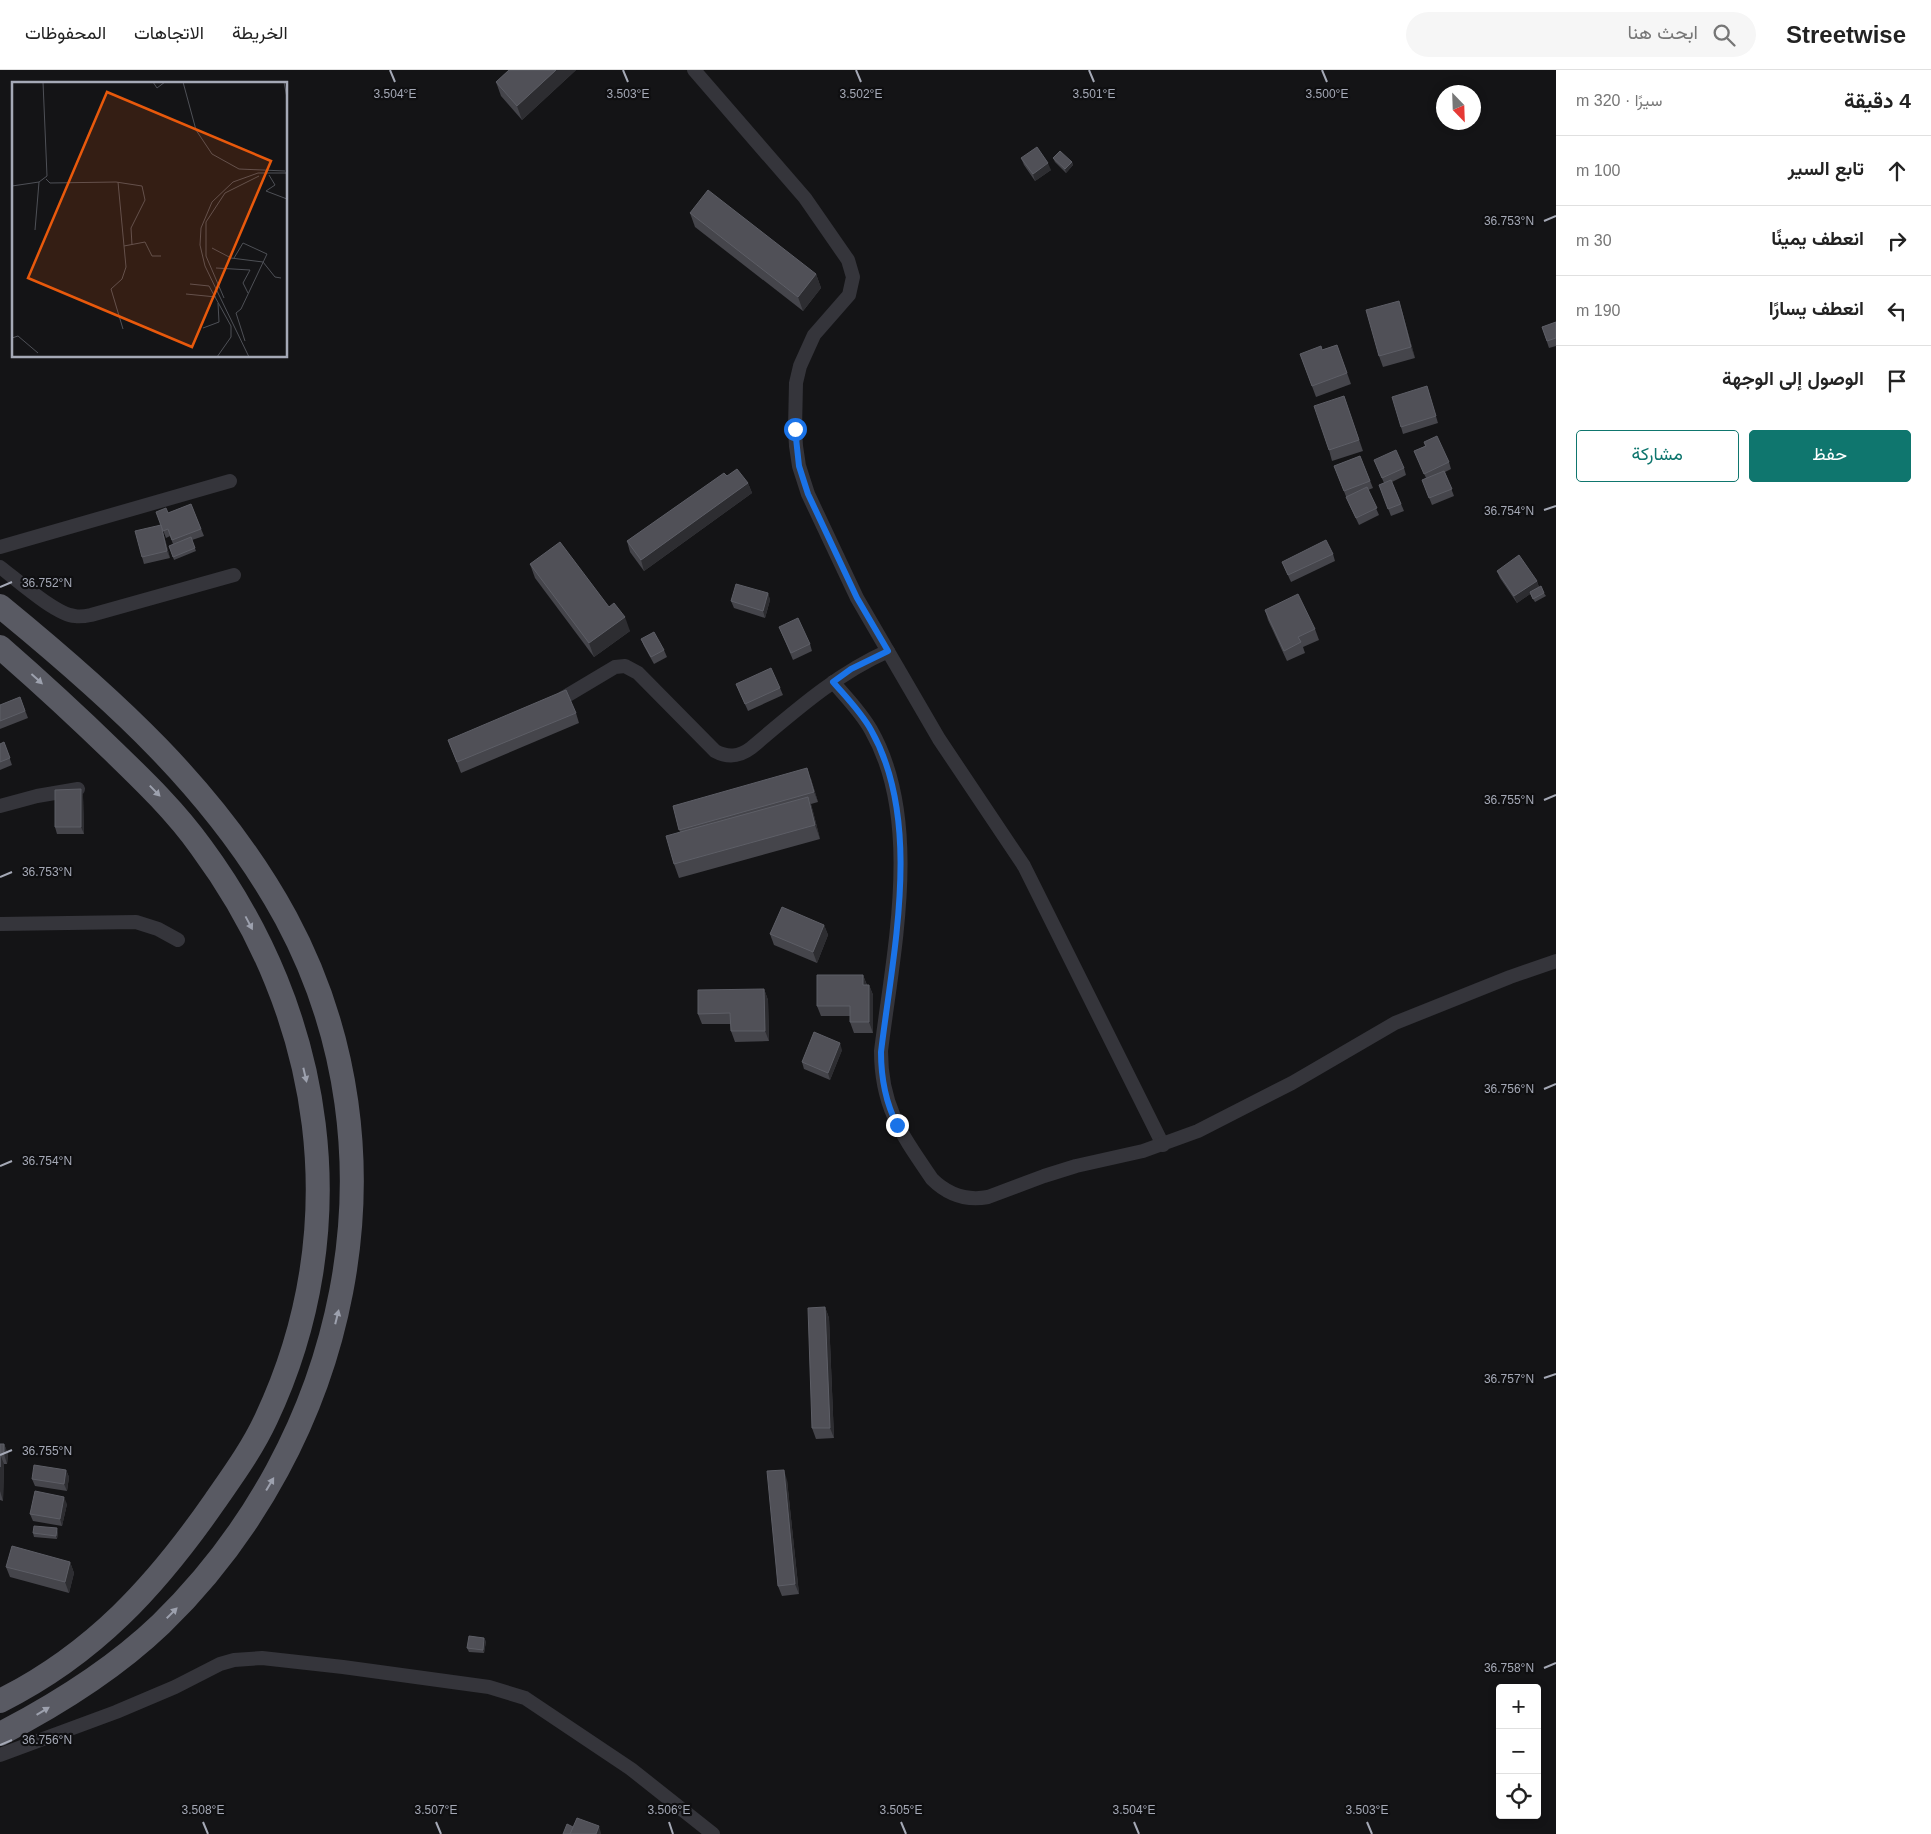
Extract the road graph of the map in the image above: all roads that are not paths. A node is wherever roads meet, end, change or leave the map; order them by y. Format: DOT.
graph roads {
  1 [pos="694,70"];
  2 [pos="230,481"];
  3 [pos="0,547"];
  4 [pos="0,567"];
  5 [pos="234,575"];
  6 [pos="0,606"];
  7 [pos="0,647"];
  8 [pos="888,651"];
  9 [pos="833,682"];
  10 [pos="562,698"];
  11 [pos="78,789"];
  12 [pos="0,806"];
  13 [pos="0,924"];
  14 [pos="178,940"];
  15 [pos="1556,961"];
  16 [pos="1163,1145"];
  17 [pos="0,1701"];
  18 [pos="0,1734"];
  19 [pos="0,1755"];
  20 [pos="713,1834"];
  1 -- 8 [label="street"];
  2 -- 3 [label="street"];
  4 -- 5 [label="street"];
  18 -- 6 [label="highway, one-way"];
  7 -- 17 [label="highway, one-way"];
  8 -- 9 [label="street"];
  8 -- 16 [label="street"];
  9 -- 10 [label="street"];
  9 -- 16 [label="street"];
  11 -- 12 [label="street"];
  13 -- 14 [label="street"];
  15 -- 16 [label="street"];
  19 -- 20 [label="street"];
}
